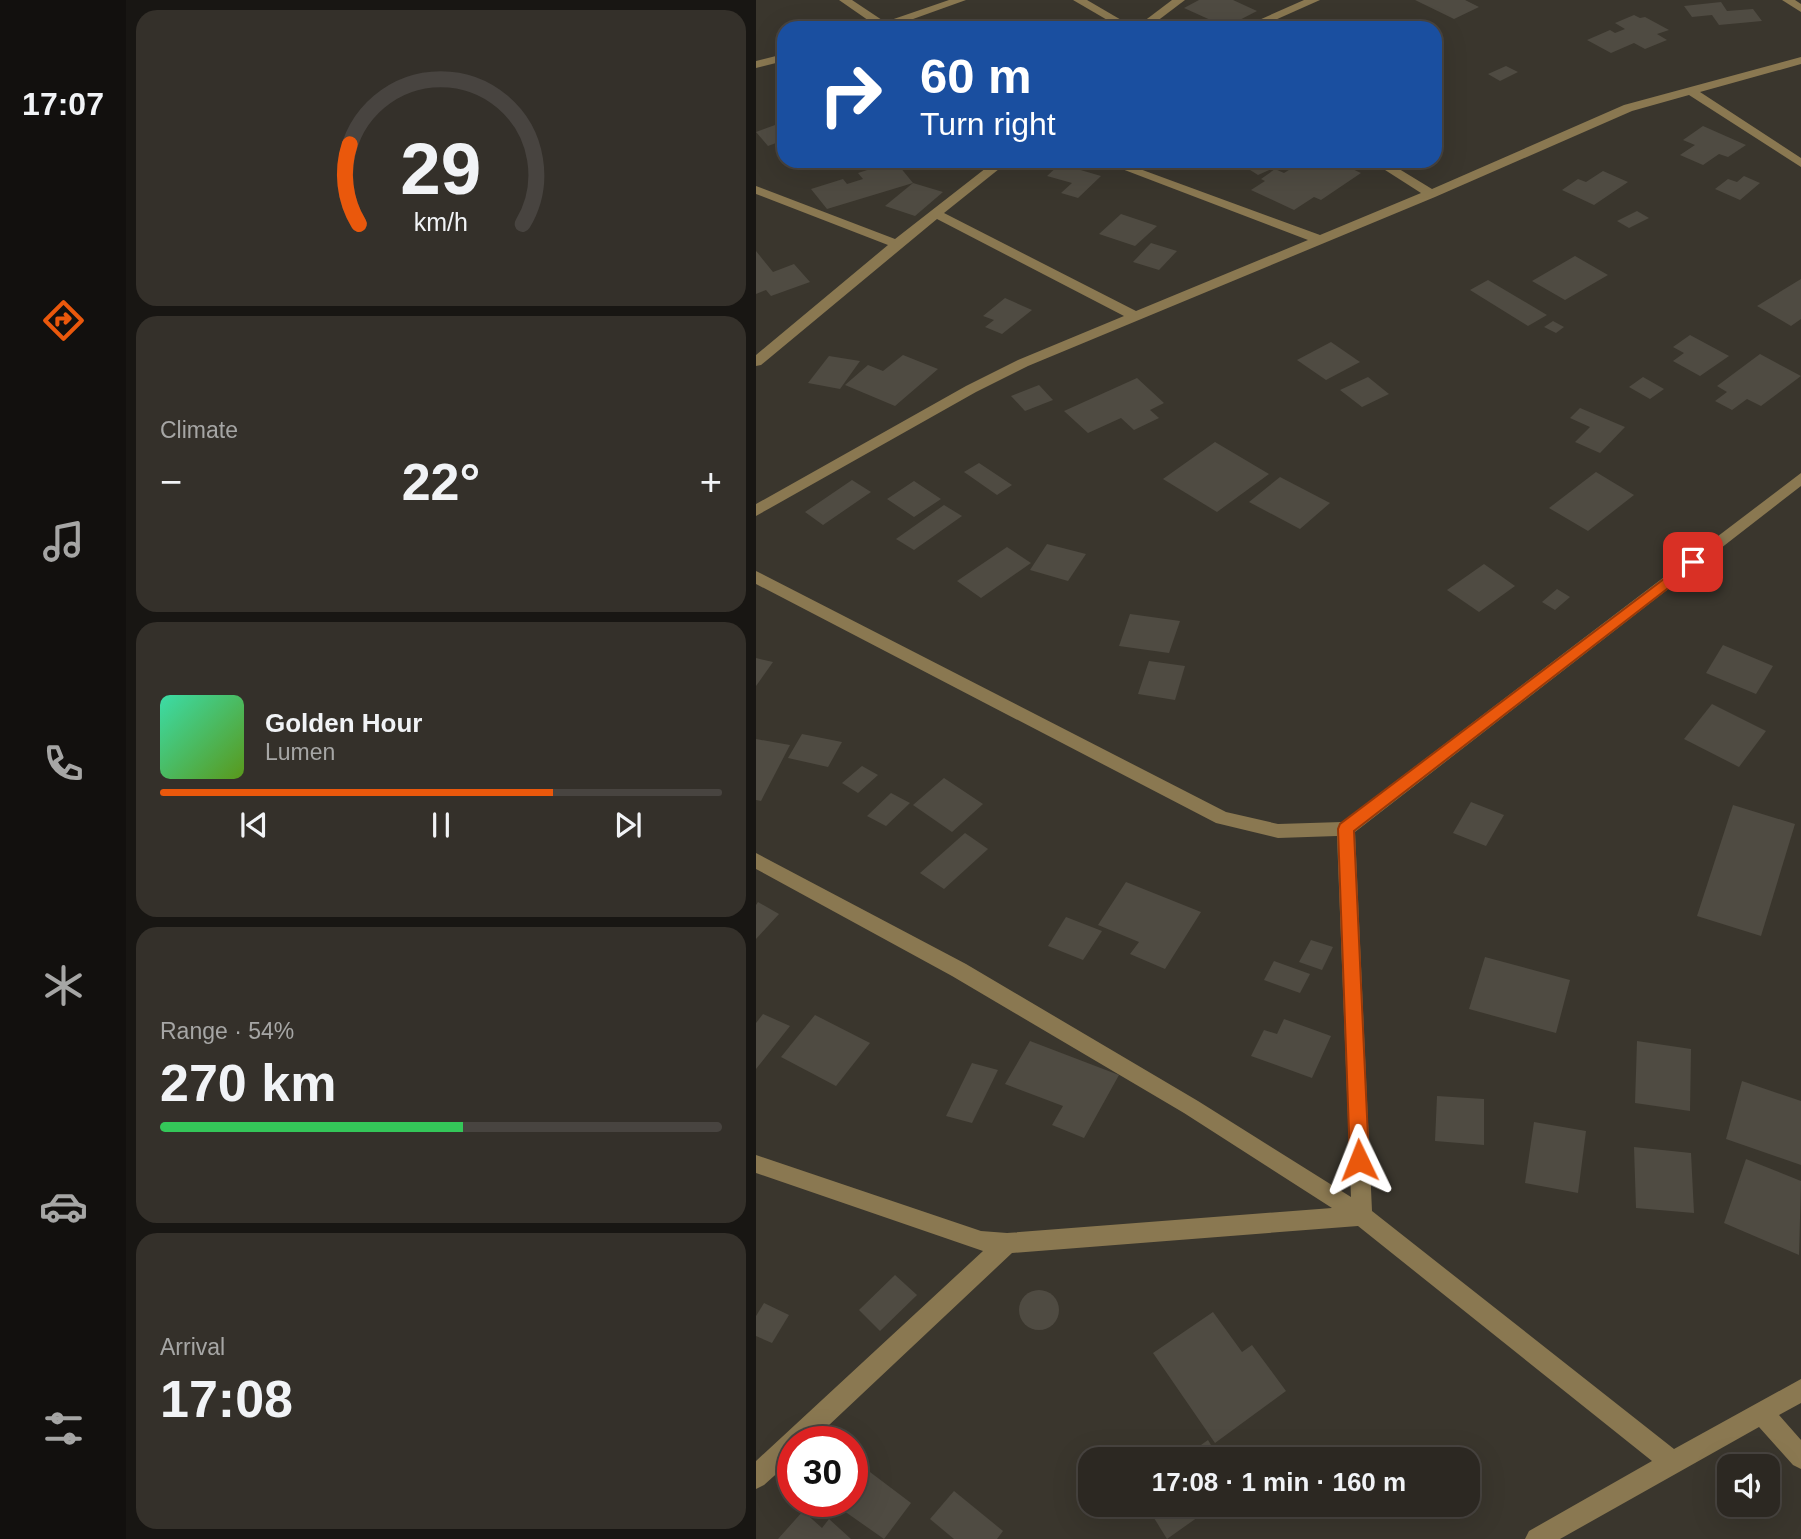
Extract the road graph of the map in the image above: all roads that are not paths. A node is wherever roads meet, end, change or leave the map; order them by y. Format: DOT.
graph roads {
  1 [pos="845,0"];
  2 [pos="960,0"];
  3 [pos="1079,0"];
  4 [pos="1179,0"];
  5 [pos="1314,0"];
  6 [pos="1788,0"];
  7 [pos="1801,9"];
  8 [pos="873,21"];
  9 [pos="899,21"];
  10 [pos="1116,21"];
  11 [pos="1150,21"];
  12 [pos="1264,21"];
  13 [pos="777,59"];
  14 [pos="1801,60"];
  15 [pos="756,65"];
  16 [pos="1691,90"];
  17 [pos="1801,163"];
  18 [pos="994,168"];
  19 [pos="1127,168"];
  20 [pos="1388,168"];
  21 [pos="756,190"];
  22 [pos="1431,194"];
  23 [pos="936,214"];
  24 [pos="1320,240"];
  25 [pos="897,244"];
  26 [pos="1134,316"];
  27 [pos="756,362"];
  28 [pos="1801,478"];
  29 [pos="756,511"];
  30 [pos="756,577"];
  31 [pos="1346,829"];
  32 [pos="756,860"];
  33 [pos="756,1164"];
  34 [pos="1362,1216"];
  35 [pos="1007,1243"];
  36 [pos="1801,1390"];
  37 [pos="1762,1413"];
  38 [pos="810,1426"];
  39 [pos="777,1457"];
  40 [pos="1801,1457"];
  41 [pos="1674,1463"];
  42 [pos="756,1477"];
  43 [pos="1537,1539"];
  1 -- 8 [label="street"];
  2 -- 9 [label="street"];
  3 -- 10 [label="street"];
  4 -- 11 [label="street"];
  5 -- 12 [label="street"];
  6 -- 7 [label="street"];
  13 -- 15 [label="street"];
  14 -- 16 [label="street"];
  16 -- 17 [label="street"];
  16 -- 22 [label="street"];
  18 -- 23 [label="street"];
  19 -- 24 [label="street"];
  20 -- 22 [label="street"];
  21 -- 25 [label="street"];
  22 -- 24 [label="street"];
  23 -- 25 [label="street"];
  23 -- 26 [label="street"];
  24 -- 26 [label="street"];
  25 -- 27 [label="street"];
  26 -- 29 [label="street"];
  28 -- 31 [label="street"];
  30 -- 31 [label="street"];
  31 -- 34 [label="street"];
  32 -- 34 [label="street"];
  33 -- 35 [label="street"];
  34 -- 35 [label="street"];
  34 -- 41 [label="street"];
  35 -- 38 [label="street"];
  36 -- 37 [label="street"];
  37 -- 40 [label="street"];
  37 -- 41 [label="street"];
  39 -- 42 [label="street"];
  41 -- 43 [label="street"];
}
